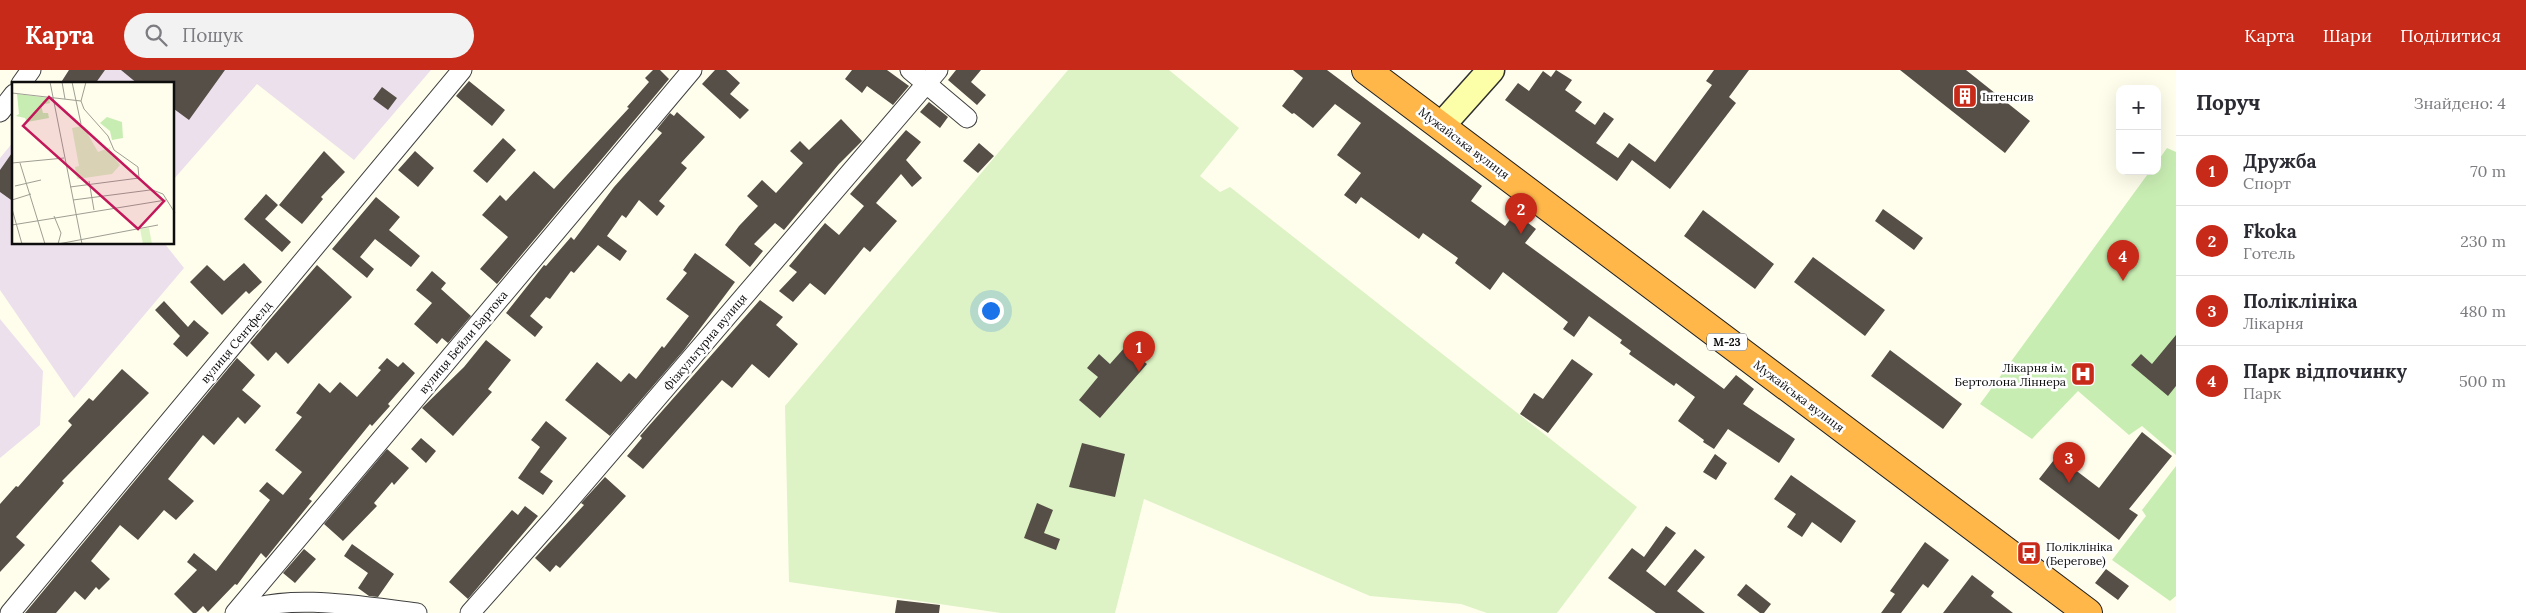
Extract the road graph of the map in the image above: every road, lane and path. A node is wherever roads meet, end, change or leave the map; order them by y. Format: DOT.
graph roads {
  1 [pos="32,70"];
  2 [pos="462,70"];
  3 [pos="692,70"];
  4 [pos="910,70"];
  5 [pos="1366,70"];
  6 [pos="1491,70"];
  7 [pos="932,77"];
  8 [pos="23,82"];
  9 [pos="12,97"];
  10 [pos="0,112"];
  11 [pos="967,118"];
  12 [pos="1441,126"];
  13 [pos="10,613"];
  14 [pos="235,613"];
  15 [pos="240,613"];
  16 [pos="417,613"];
  17 [pos="470,613"];
  18 [pos="2088,613"];
  1 -- 8 [label="street"];
  2 -- 13 [label="street, вулиця Сентфелд"];
  3 -- 14 [label="street, вулиця Бейли Бартока"];
  4 -- 7 [label="street"];
  5 -- 12 [label="highway, Мужайська вулиця / М-23"];
  6 -- 12 [label="main road"];
  7 -- 11 [label="street"];
  7 -- 17 [label="street, Фізкультурна вулиця"];
  9 -- 10 [label="street"];
  12 -- 18 [label="highway, Мужайська вулиця / М-23"];
  15 -- 16 [label="street"];
}
